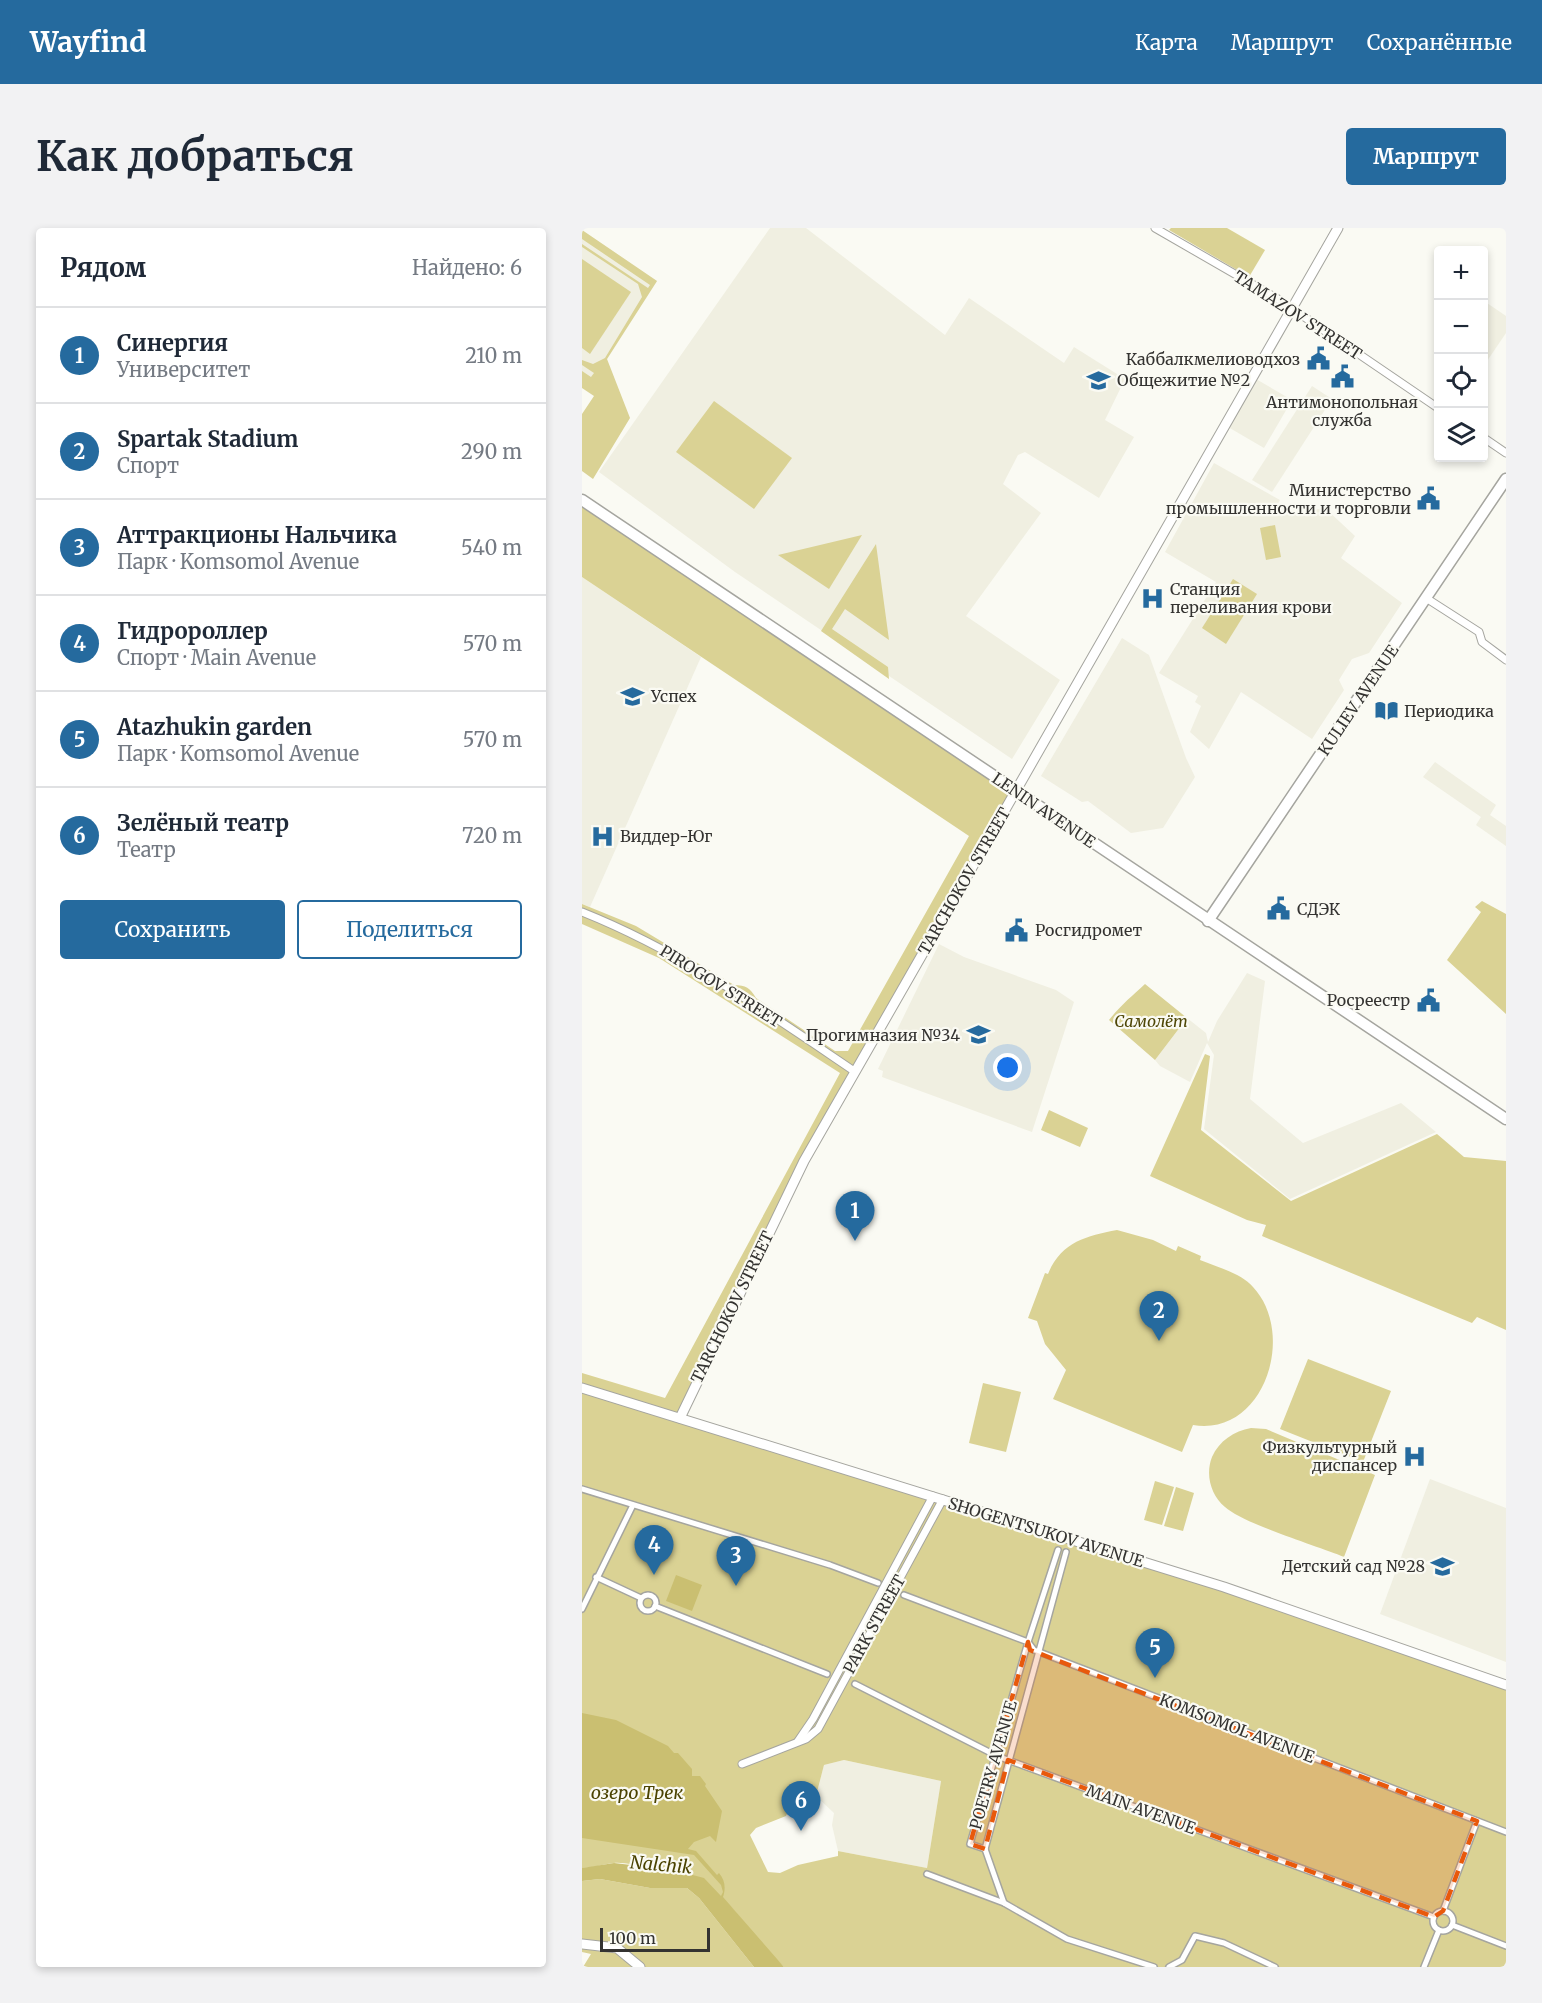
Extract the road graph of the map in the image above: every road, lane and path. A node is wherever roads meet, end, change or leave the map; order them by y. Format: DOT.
graph roads {
  1 [pos="1155,228"];
  2 [pos="1338,228"];
  3 [pos="1292,309"];
  4 [pos="1434,405"];
  5 [pos="1488,441"];
  6 [pos="1506,453"];
  7 [pos="1506,479"];
  8 [pos="582,500"];
  9 [pos="1426,598"];
  10 [pos="1506,660"];
  11 [pos="1016,792"];
  12 [pos="582,912"];
  13 [pos="1208,921"];
  14 [pos="854,1071"];
  15 [pos="1506,1119"];
  16 [pos="582,1388"];
  17 [pos="680,1418"];
  18 [pos="582,1489"];
  19 [pos="933,1496"];
  20 [pos="943,1499"];
  21 [pos="633,1505"];
  22 [pos="1058,1550"];
  23 [pos="1066,1552"];
  24 [pos="596,1577"];
  25 [pos="878,1583"];
  26 [pos="904,1595"];
  27 [pos="641,1598"];
  28 [pos="656,1606"];
  29 [pos="582,1609"];
  30 [pos="1028,1642"];
  31 [pos="1039,1652"];
  32 [pos="827,1674"];
  33 [pos="855,1684"];
  34 [pos="1506,1685"];
  35 [pos="798,1741"];
  36 [pos="996,1756"];
  37 [pos="1008,1760"];
  38 [pos="742,1764"];
  39 [pos="1477,1821"];
  40 [pos="1506,1832"];
  41 [pos="985,1849"];
  42 [pos="927,1874"];
  43 [pos="1004,1903"];
  44 [pos="1443,1911"];
  45 [pos="1434,1917"];
  46 [pos="1452,1925"];
  47 [pos="1439,1930"];
  48 [pos="582,1944"];
  49 [pos="1506,1946"];
  50 [pos="640,1967"];
  51 [pos="1154,1967"];
  52 [pos="1169,1967"];
  53 [pos="1275,1967"];
  54 [pos="1424,1967"];
  1 -- 3 [label="street, TAMAZOV STREET"];
  2 -- 3 [label="street, TARCHOKOV STREET"];
  3 -- 4 [label="street, TAMAZOV STREET"];
  3 -- 11 [label="street, TARCHOKOV STREET"];
  5 -- 6 [label="street"];
  7 -- 9 [label="main road, KULIEV AVENUE"];
  8 -- 11 [label="main road, LENIN AVENUE"];
  9 -- 10 [label="street"];
  9 -- 13 [label="main road, KULIEV AVENUE"];
  11 -- 13 [label="main road, LENIN AVENUE"];
  11 -- 14 [label="street, TARCHOKOV STREET"];
  12 -- 14 [label="street, PIROGOV STREET"];
  13 -- 15 [label="main road, LENIN AVENUE"];
  14 -- 17 [label="street, TARCHOKOV STREET"];
  16 -- 17 [label="street, SHOGENTSUKOV AVENUE"];
  17 -- 19 [label="street, SHOGENTSUKOV AVENUE"];
  18 -- 21 [label="street"];
  19 -- 20 [label="street, SHOGENTSUKOV AVENUE"];
  19 -- 35 [label="street, PARK STREET"];
  20 -- 34 [label="street, SHOGENTSUKOV AVENUE"];
  20 -- 35 [label="street, PARK STREET"];
  21 -- 24 [label="street"];
  21 -- 25 [label="street"];
  22 -- 30 [label="street, POETRY AVENUE"];
  23 -- 31 [label="street, POETRY AVENUE"];
  24 -- 27 [label="street"];
  24 -- 29 [label="street"];
  26 -- 30 [label="street, KOMSOMOL AVENUE"];
  27 -- 28 [label="street"];
  27 -- 28 [label="street"];
  28 -- 32 [label="street"];
  30 -- 31 [label="street, KOMSOMOL AVENUE"];
  30 -- 36 [label="street, POETRY AVENUE"];
  31 -- 37 [label="street, POETRY AVENUE"];
  31 -- 39 [label="street, KOMSOMOL AVENUE"];
  33 -- 36 [label="street, MAIN AVENUE"];
  35 -- 38 [label="street, PARK STREET"];
  36 -- 37 [label="street, MAIN AVENUE"];
  36 -- 41 [label="street, POETRY AVENUE"];
  37 -- 41 [label="street, POETRY AVENUE"];
  37 -- 45 [label="street, MAIN AVENUE"];
  39 -- 40 [label="street, KOMSOMOL AVENUE"];
  39 -- 44 [label="street"];
  41 -- 43 [label="street"];
  42 -- 43 [label="street"];
  43 -- 51 [label="street"];
  44 -- 45 [label="street"];
  44 -- 46 [label="street"];
  45 -- 47 [label="street"];
  46 -- 47 [label="street"];
  46 -- 49 [label="street"];
  47 -- 54 [label="street"];
  48 -- 50 [label="street"];
  52 -- 53 [label="street"];
}
